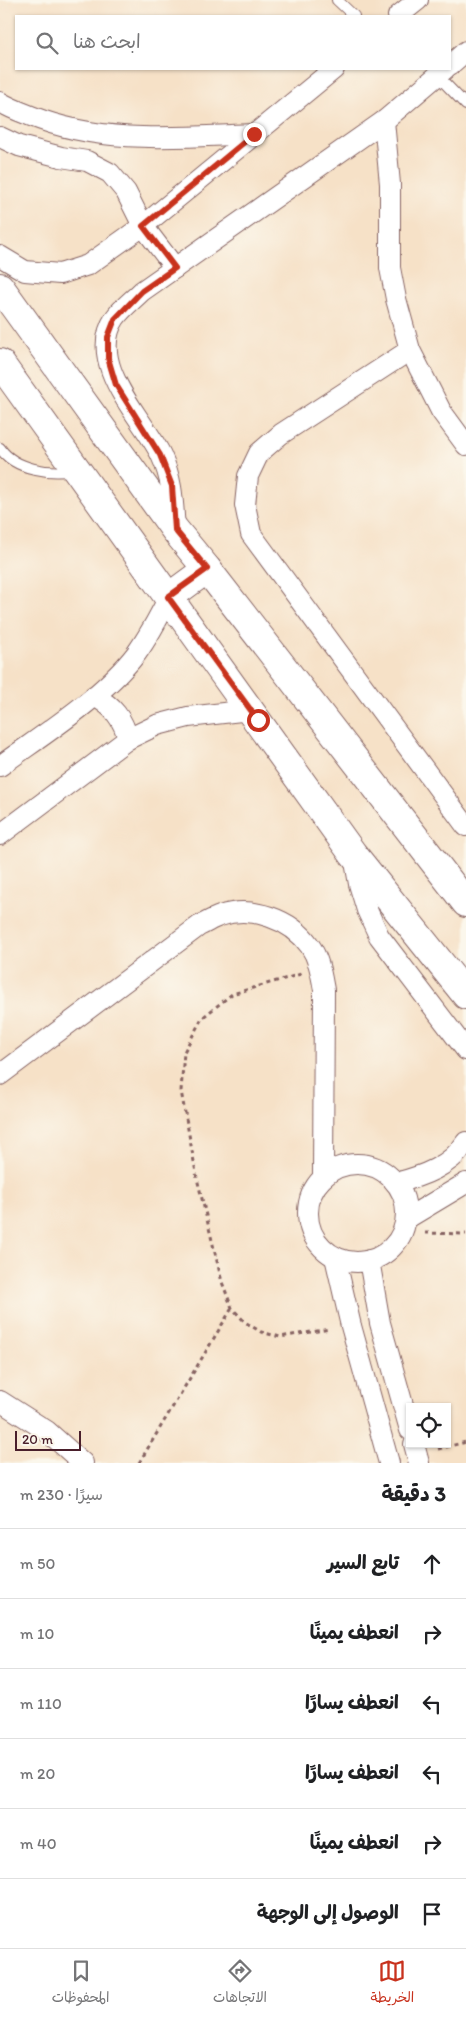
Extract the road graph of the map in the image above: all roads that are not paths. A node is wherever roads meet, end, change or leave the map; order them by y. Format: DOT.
graph roads {
  1 [pos="337,0"];
  2 [pos="418,0"];
  3 [pos="353,15"];
  4 [pos="399,15"];
  5 [pos="466,50"];
  6 [pos="451,61"];
  7 [pos="333,70"];
  8 [pos="439,70"];
  9 [pos="441,70"];
  10 [pos="0,102"];
  11 [pos="466,105"];
  12 [pos="384,121"];
  13 [pos="254,134"];
  14 [pos="0,137"];
  15 [pos="143,226"];
  16 [pos="0,256"];
  17 [pos="175,268"];
  18 [pos="0,286"];
  19 [pos="410,350"];
  20 [pos="0,363"];
  21 [pos="466,446"];
  22 [pos="0,448"];
  23 [pos="76,470"];
  24 [pos="175,530"];
  25 [pos="207,569"];
  26 [pos="168,597"];
  27 [pos="94,696"];
  28 [pos="250,710"];
  29 [pos="128,739"];
  30 [pos="0,766"];
  31 [pos="466,826"];
  32 [pos="0,834"];
  33 [pos="354,854"];
  34 [pos="466,903"];
  35 [pos="466,995"];
  36 [pos="466,1050"];
  37 [pos="0,1075"];
  38 [pos="466,1142"];
  39 [pos="323,1178"];
  40 [pos="396,1183"];
  41 [pos="466,1183"];
  42 [pos="404,1226"];
  43 [pos="335,1256"];
  44 [pos="369,1260"];
  45 [pos="0,1401"];
  46 [pos="406,1416"];
  47 [pos="83,1463"];
  48 [pos="389,1463"];
  1 -- 3 [label="lane"];
  2 -- 4 [label="street"];
  5 -- 6 [label="street"];
  7 -- 13 [label="street"];
  8 -- 12 [label="street"];
  9 -- 11 [label="lane"];
  10 -- 13 [label="street"];
  12 -- 17 [label="street"];
  12 -- 19 [label="street"];
  13 -- 15 [label="street"];
  14 -- 15 [label="street"];
  15 -- 16 [label="street"];
  15 -- 17 [label="street"];
  17 -- 24 [label="street"];
  18 -- 24 [label="street"];
  19 -- 21 [label="street"];
  19 -- 31 [label="street"];
  20 -- 23 [label="street"];
  22 -- 23 [label="lane"];
  23 -- 26 [label="street"];
  24 -- 25 [label="street"];
  25 -- 26 [label="street"];
  25 -- 34 [label="street"];
  26 -- 27 [label="street"];
  26 -- 28 [label="street"];
  27 -- 29 [label="street"];
  27 -- 30 [label="street"];
  28 -- 29 [label="street"];
  28 -- 33 [label="street"];
  29 -- 32 [label="street"];
  33 -- 35 [label="street"];
  33 -- 36 [label="street"];
  37 -- 39 [label="street"];
  38 -- 40 [label="street"];
  39 -- 40 [label="street"];
  39 -- 43 [label="street"];
  40 -- 42 [label="street"];
  41 -- 42 [label="street"];
  42 -- 44 [label="street"];
  43 -- 44 [label="street"];
  43 -- 48 [label="street"];
  44 -- 46 [label="street"];
  45 -- 47 [label="street"];
}
